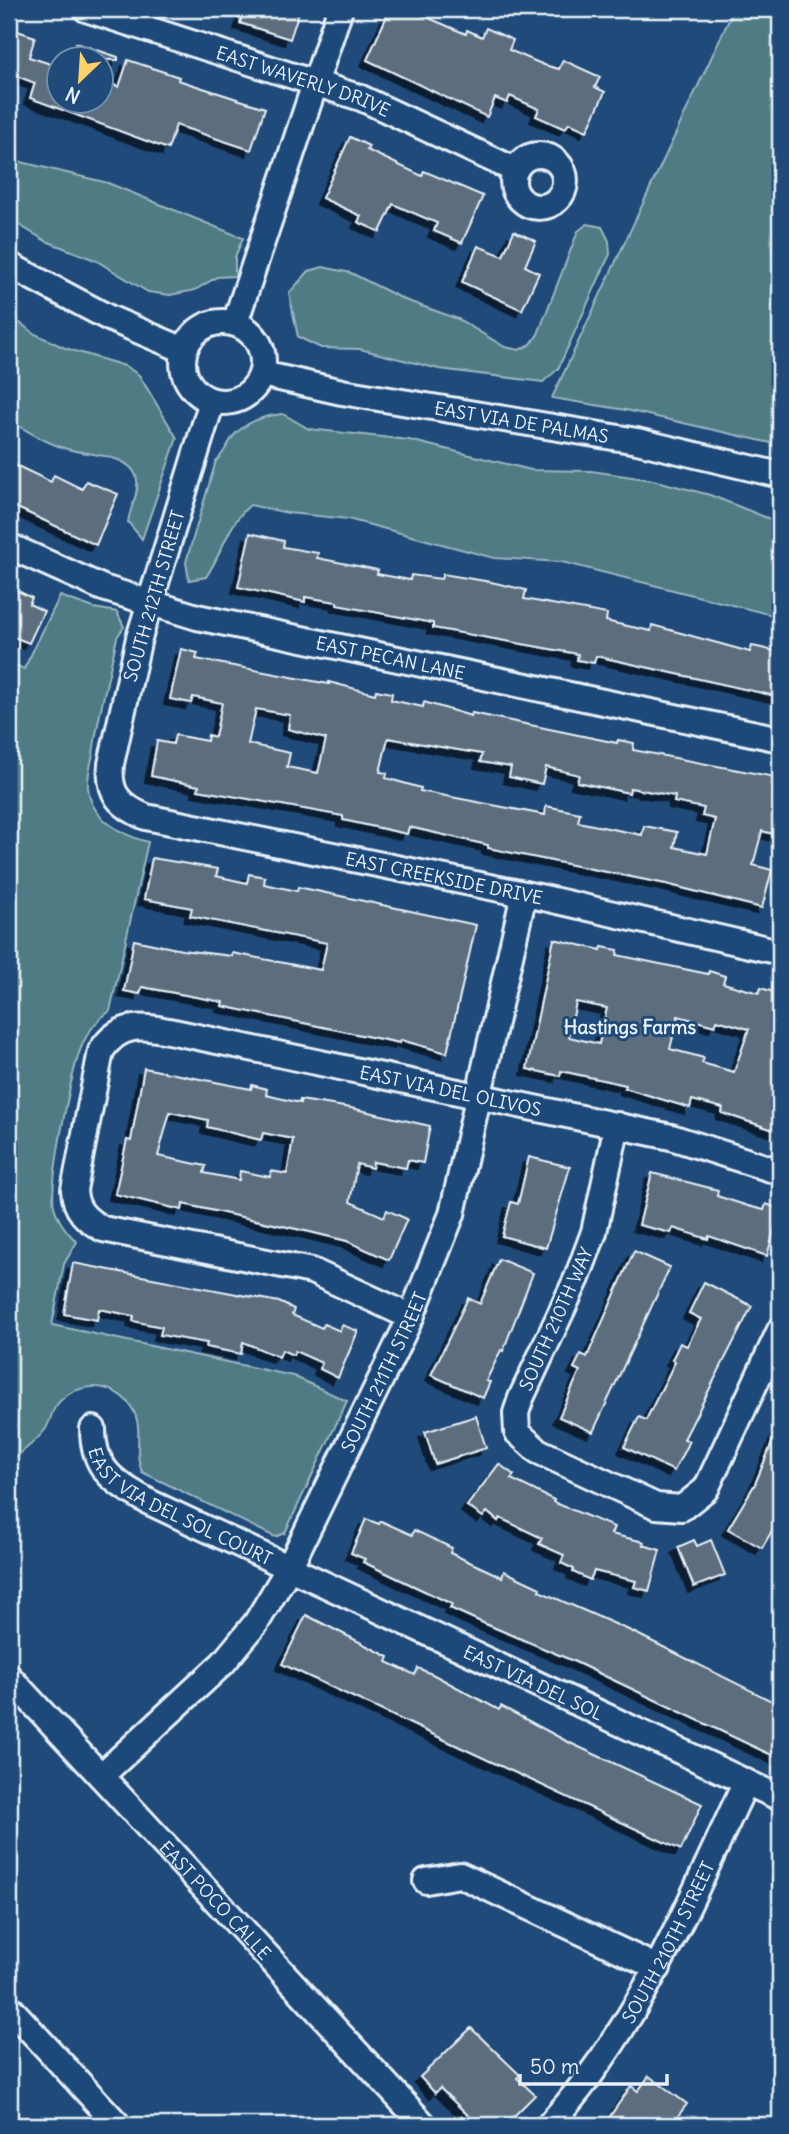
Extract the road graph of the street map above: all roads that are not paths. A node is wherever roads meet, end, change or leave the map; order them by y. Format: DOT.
graph roads {
  1 [pos="86,9"];
  2 [pos="340,9"];
  3 [pos="316,82"];
  4 [pos="515,170"];
  5 [pos="9,265"];
  6 [pos="235,323"];
  7 [pos="184,350"];
  8 [pos="262,374"];
  9 [pos="212,401"];
  10 [pos="780,475"];
  11 [pos="9,546"];
  12 [pos="149,604"];
  13 [pos="780,739"];
  14 [pos="113,794"];
  15 [pos="524,894"];
  16 [pos="780,952"];
  17 [pos="478,1095"];
  18 [pos="617,1125"];
  19 [pos="780,1171"];
  20 [pos="411,1317"];
  21 [pos="780,1330"];
  22 [pos="93,1429"];
  23 [pos="289,1567"];
  24 [pos="9,1677"];
  25 [pos="101,1776"];
  26 [pos="746,1782"];
  27 [pos="780,1798"];
  28 [pos="426,1881"];
  29 [pos="658,1968"];
  30 [pos="9,2007"];
  31 [pos="118,2125"];
  32 [pos="424,2125"];
  33 [pos="549,2125"];
  1 -- 3 [label="street, EAST WAVERLY DRIVE"];
  2 -- 3 [label="street"];
  3 -- 4 [label="street, EAST WAVERLY DRIVE"];
  3 -- 6 [label="street"];
  5 -- 7 [label="street"];
  6 -- 7 [label="street"];
  6 -- 8 [label="street"];
  7 -- 9 [label="street"];
  8 -- 9 [label="street"];
  8 -- 10 [label="street, EAST VIA DE PALMAS"];
  9 -- 12 [label="street, SOUTH 212TH STREET"];
  11 -- 12 [label="street, EAST PECAN LANE"];
  12 -- 13 [label="street, EAST PECAN LANE"];
  12 -- 14 [label="street, SOUTH 212TH STREET"];
  14 -- 15 [label="street, EAST CREEKSIDE DRIVE"];
  15 -- 16 [label="street, EAST CREEKSIDE DRIVE"];
  15 -- 17 [label="street, SOUTH 211TH STREET"];
  17 -- 18 [label="street, EAST VIA DEL OLIVOS"];
  17 -- 20 [label="street, SOUTH 211TH STREET"];
  17 -- 20 [label="street, EAST VIA DEL OLIVOS"];
  18 -- 19 [label="street, EAST VIA DEL OLIVOS"];
  18 -- 21 [label="street, SOUTH 210TH WAY"];
  20 -- 23 [label="street, SOUTH 211TH STREET"];
  22 -- 23 [label="street, EAST VIA DEL SOL COURT"];
  23 -- 25 [label="street, SOUTH 211TH STREET"];
  23 -- 26 [label="street, EAST VIA DEL SOL"];
  24 -- 25 [label="street, EAST POCO CALLE"];
  25 -- 32 [label="street, EAST POCO CALLE"];
  26 -- 27 [label="street, EAST VIA DEL SOL"];
  26 -- 29 [label="street, SOUTH 210TH STREET"];
  28 -- 29 [label="street"];
  29 -- 33 [label="street, SOUTH 210TH STREET"];
  30 -- 31 [label="street"];
}
